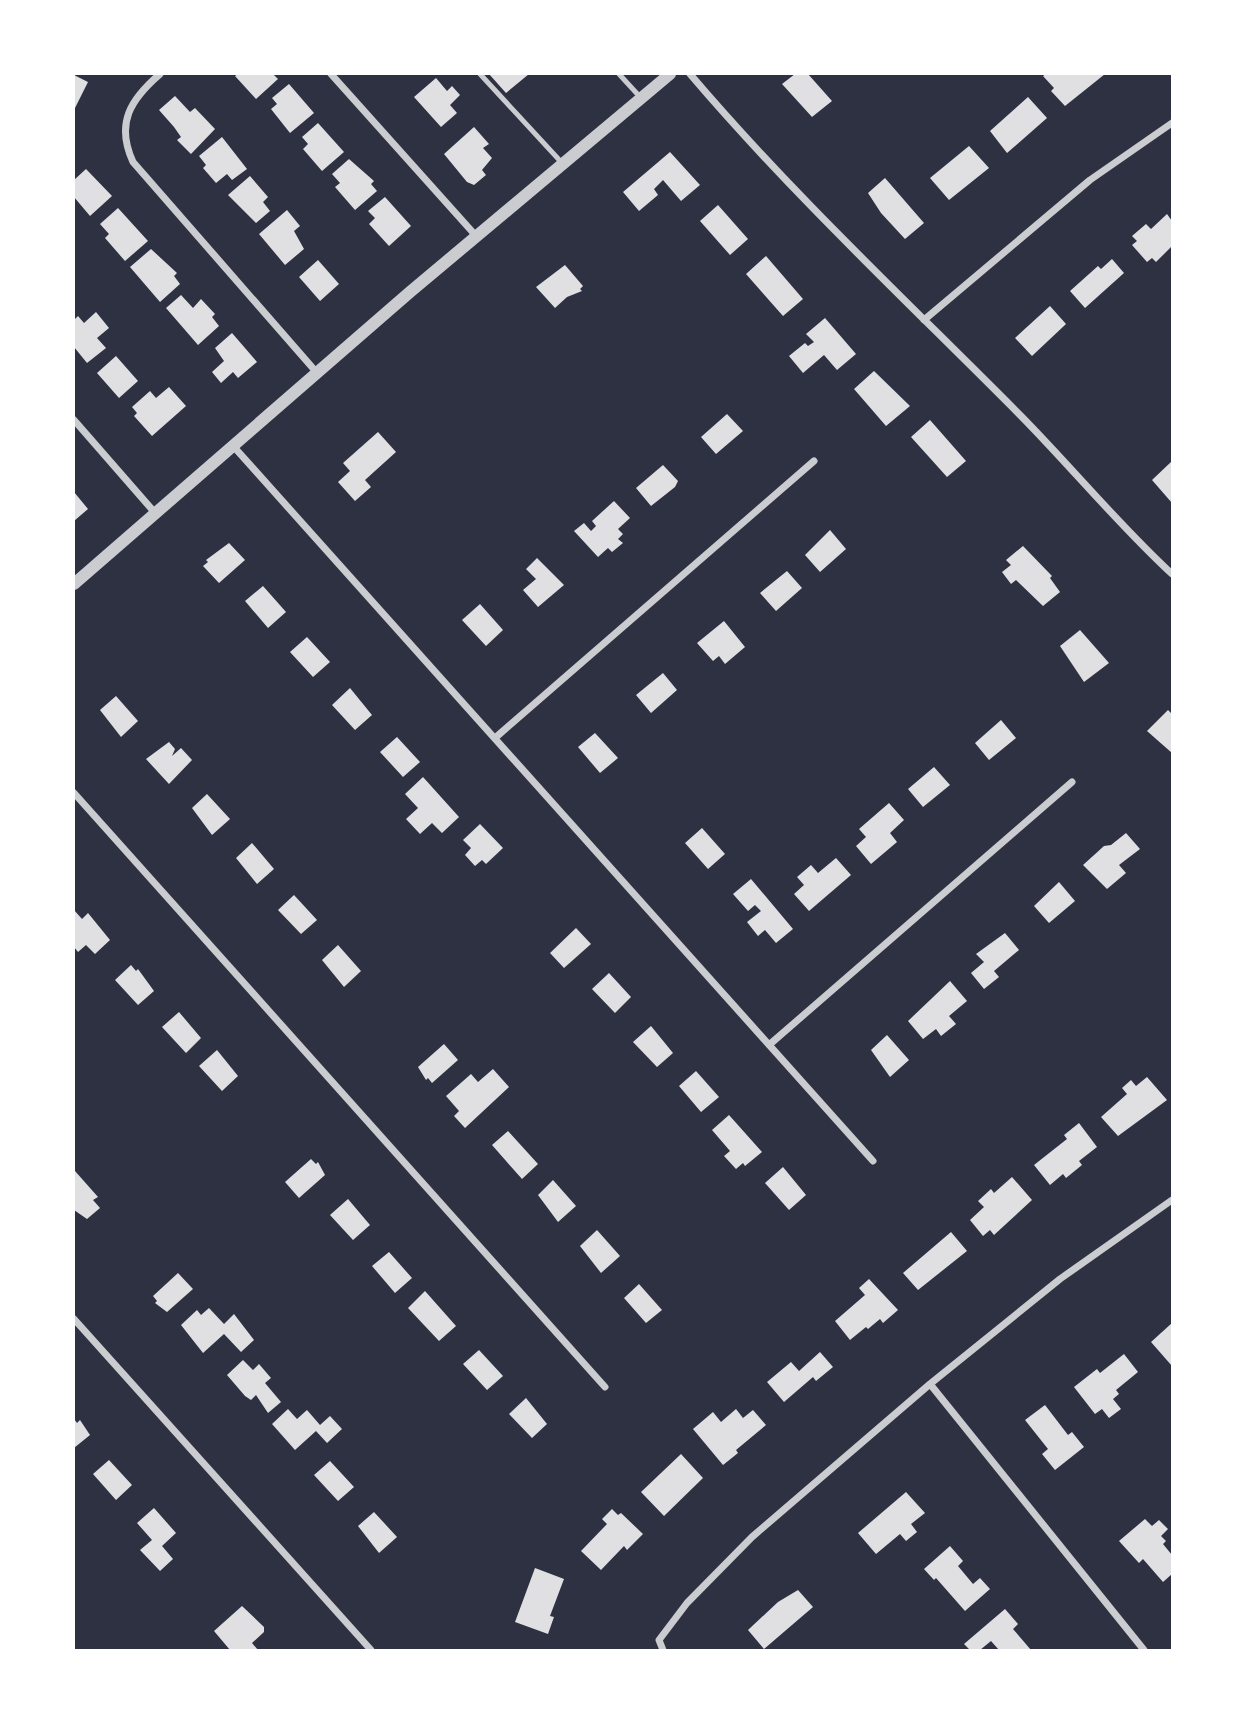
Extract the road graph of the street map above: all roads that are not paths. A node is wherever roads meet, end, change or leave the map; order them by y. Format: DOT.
graph roads {
  1 [pos="160,74"];
  2 [pos="331,74"];
  3 [pos="480,74"];
  4 [pos="618,74"];
  5 [pos="670,74"];
  6 [pos="690,74"];
  7 [pos="641,98"];
  8 [pos="1172,123"];
  9 [pos="564,165"];
  10 [pos="477,237"];
  11 [pos="924,320"];
  12 [pos="318,374"];
  13 [pos="74,419"];
  14 [pos="234,447"];
  15 [pos="814,461"];
  16 [pos="156,514"];
  17 [pos="1172,574"];
  18 [pos="74,584"];
  19 [pos="495,738"];
  20 [pos="1072,782"];
  21 [pos="74,793"];
  22 [pos="769,1045"];
  23 [pos="873,1161"];
  24 [pos="1172,1200"];
  25 [pos="74,1319"];
  26 [pos="930,1384"];
  27 [pos="605,1387"];
  28 [pos="371,1650"];
  29 [pos="663,1650"];
  30 [pos="1144,1650"];
  1 -- 12 [label="street"];
  2 -- 10 [label="street"];
  3 -- 9 [label="lane"];
  4 -- 7 [label="lane"];
  5 -- 7 [label="street"];
  6 -- 11 [label="street"];
  7 -- 9 [label="street"];
  8 -- 11 [label="street"];
  9 -- 10 [label="street"];
  10 -- 12 [label="street"];
  11 -- 17 [label="street"];
  12 -- 14 [label="street"];
  13 -- 16 [label="street"];
  14 -- 16 [label="street"];
  14 -- 19 [label="street"];
  15 -- 19 [label="street"];
  16 -- 18 [label="street"];
  19 -- 22 [label="street"];
  20 -- 22 [label="street"];
  21 -- 27 [label="street"];
  22 -- 23 [label="street"];
  24 -- 26 [label="street"];
  25 -- 28 [label="street"];
  26 -- 29 [label="street"];
  26 -- 30 [label="street"];
}
